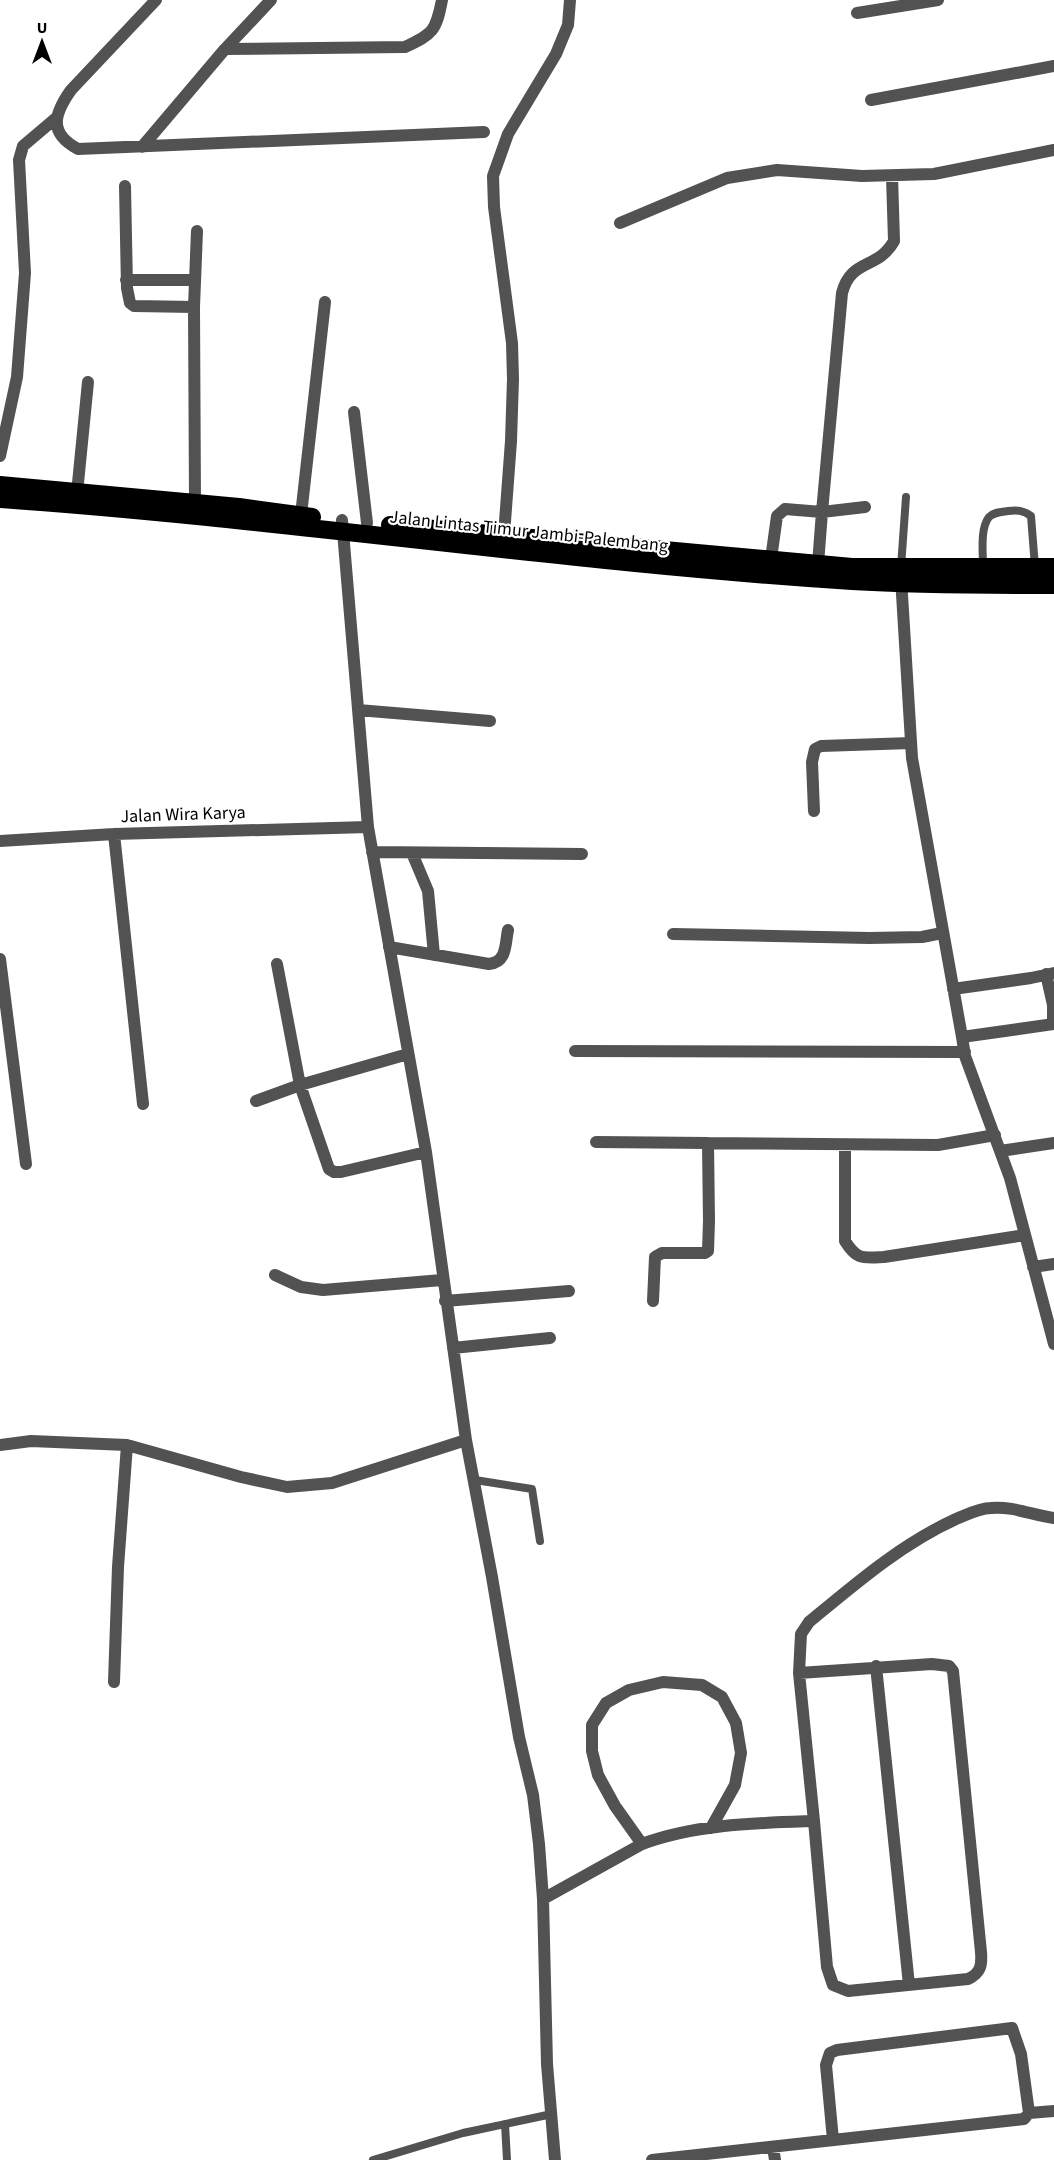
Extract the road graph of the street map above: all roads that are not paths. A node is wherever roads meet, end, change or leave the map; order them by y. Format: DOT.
graph roads {
  1 [pos="156,0"];
  2 [pos="271,0"];
  3 [pos="442,0"];
  4 [pos="570,0"];
  5 [pos="938,0"];
  6 [pos="857,13"];
  7 [pos="225,49"];
  8 [pos="1054,66"];
  9 [pos="871,100"];
  10 [pos="56,118"];
  11 [pos="484,132"];
  12 [pos="142,147"];
  13 [pos="1054,150"];
  14 [pos="892,176"];
  15 [pos="125,186"];
  16 [pos="620,223"];
  17 [pos="196,231"];
  18 [pos="126,280"];
  19 [pos="194,280"];
  20 [pos="325,302"];
  21 [pos="194,308"];
  22 [pos="88,382"];
  23 [pos="354,412"];
  24 [pos="0,456"];
  25 [pos="0,485"];
  26 [pos="77,492"];
  27 [pos="906,497"];
  28 [pos="0,499"];
  29 [pos="195,503"];
  30 [pos="865,507"];
  31 [pos="822,512"];
  32 [pos="301,515"];
  33 [pos="367,523"];
  34 [pos="343,526"];
  35 [pos="504,535"];
  36 [pos="771,559"];
  37 [pos="818,564"];
  38 [pos="983,567"];
  39 [pos="1035,567"];
  40 [pos="1054,567"];
  41 [pos="901,575"];
  42 [pos="1054,585"];
  43 [pos="358,710"];
  44 [pos="490,721"];
  45 [pos="911,743"];
  46 [pos="814,811"];
  47 [pos="368,827"];
  48 [pos="114,834"];
  49 [pos="0,841"];
  50 [pos="372,852"];
  51 [pos="412,853"];
  52 [pos="582,854"];
  53 [pos="508,930"];
  54 [pos="942,933"];
  55 [pos="673,934"];
  56 [pos="389,947"];
  57 [pos="434,955"];
  58 [pos="0,959"];
  59 [pos="277,964"];
  60 [pos="1050,973"];
  61 [pos="953,989"];
  62 [pos="1054,1024"];
  63 [pos="962,1037"];
  64 [pos="575,1051"];
  65 [pos="965,1052"];
  66 [pos="408,1054"];
  67 [pos="300,1085"];
  68 [pos="256,1101"];
  69 [pos="142,1104"];
  70 [pos="995,1135"];
  71 [pos="596,1142"];
  72 [pos="708,1143"];
  73 [pos="1054,1143"];
  74 [pos="845,1145"];
  75 [pos="1000,1151"];
  76 [pos="426,1152"];
  77 [pos="26,1164"];
  78 [pos="1025,1235"];
  79 [pos="1054,1264"];
  80 [pos="1033,1268"];
  81 [pos="276,1275"];
  82 [pos="442,1280"];
  83 [pos="569,1291"];
  84 [pos="445,1300"];
  85 [pos="653,1301"];
  86 [pos="550,1338"];
  87 [pos="1054,1344"];
  88 [pos="453,1348"];
  89 [pos="466,1440"];
  90 [pos="0,1445"];
  91 [pos="127,1445"];
  92 [pos="475,1480"];
  93 [pos="1054,1518"];
  94 [pos="540,1540"];
  95 [pos="876,1666"];
  96 [pos="799,1672"];
  97 [pos="114,1682"];
  98 [pos="814,1821"];
  99 [pos="711,1828"];
  100 [pos="642,1844"];
  101 [pos="543,1899"];
  102 [pos="909,1985"];
  103 [pos="1054,2111"];
  104 [pos="1029,2112"];
  105 [pos="552,2114"];
  106 [pos="505,2124"];
  107 [pos="832,2140"];
  108 [pos="773,2146"];
  109 [pos="373,2160"];
  110 [pos="507,2160"];
  111 [pos="555,2160"];
  112 [pos="652,2160"];
  113 [pos="775,2160"];
  1 -- 10 [label="street"];
  2 -- 7 [label="street"];
  3 -- 7 [label="street"];
  4 -- 35 [label="street"];
  5 -- 6 [label="street"];
  7 -- 12 [label="street"];
  8 -- 9 [label="street"];
  10 -- 12 [label="street"];
  10 -- 24 [label="street"];
  11 -- 12 [label="street"];
  13 -- 14 [label="street"];
  14 -- 16 [label="street"];
  14 -- 31 [label="street"];
  15 -- 18 [label="street"];
  17 -- 19 [label="street"];
  18 -- 19 [label="street"];
  18 -- 21 [label="street"];
  19 -- 21 [label="street"];
  20 -- 32 [label="street"];
  21 -- 29 [label="street"];
  22 -- 26 [label="street"];
  23 -- 33 [label="street"];
  25 -- 26 [label="highway, Jalan Lintas Timur Jambi-Palembang"];
  26 -- 29 [label="highway, Jalan Lintas Timur Jambi-Palembang"];
  27 -- 41 [label="lane"];
  28 -- 34 [label="highway, Jalan Lintas Timur Jambi-Palembang"];
  29 -- 32 [label="highway, Jalan Lintas Timur Jambi-Palembang"];
  30 -- 31 [label="street"];
  31 -- 36 [label="street"];
  31 -- 37 [label="street"];
  32 -- 34 [label="highway, Jalan Lintas Timur Jambi-Palembang"];
  33 -- 34 [label="highway, Jalan Lintas Timur Jambi-Palembang"];
  33 -- 35 [label="highway, Jalan Lintas Timur Jambi-Palembang"];
  34 -- 41 [label="highway, Jalan Lintas Timur Jambi-Palembang"];
  34 -- 43 [label="street"];
  35 -- 36 [label="highway, Jalan Lintas Timur Jambi-Palembang"];
  36 -- 37 [label="highway, Jalan Lintas Timur Jambi-Palembang"];
  37 -- 41 [label="highway, Jalan Lintas Timur Jambi-Palembang"];
  38 -- 39 [label="highway, Jalan Lintas Timur Jambi-Palembang"];
  38 -- 39 [label="lane"];
  38 -- 41 [label="highway, Jalan Lintas Timur Jambi-Palembang"];
  39 -- 40 [label="highway, Jalan Lintas Timur Jambi-Palembang"];
  41 -- 42 [label="highway, Jalan Lintas Timur Jambi-Palembang"];
  41 -- 45 [label="street"];
  43 -- 44 [label="street"];
  43 -- 47 [label="street"];
  45 -- 46 [label="street"];
  45 -- 54 [label="street"];
  47 -- 48 [label="street, Jalan Wira Karya"];
  47 -- 50 [label="street"];
  48 -- 49 [label="street, Jalan Wira Karya"];
  48 -- 69 [label="street"];
  50 -- 51 [label="street"];
  50 -- 56 [label="street"];
  51 -- 52 [label="street"];
  51 -- 57 [label="street"];
  53 -- 57 [label="street"];
  54 -- 55 [label="street"];
  54 -- 61 [label="street"];
  56 -- 57 [label="street"];
  56 -- 66 [label="street"];
  58 -- 77 [label="street"];
  59 -- 67 [label="street"];
  60 -- 61 [label="street"];
  60 -- 62 [label="street"];
  61 -- 63 [label="street"];
  62 -- 63 [label="street"];
  63 -- 65 [label="street"];
  64 -- 65 [label="street"];
  65 -- 70 [label="street"];
  66 -- 67 [label="street"];
  66 -- 76 [label="street"];
  67 -- 68 [label="street"];
  67 -- 76 [label="street"];
  70 -- 74 [label="street"];
  70 -- 75 [label="street"];
  71 -- 72 [label="street"];
  72 -- 74 [label="street"];
  72 -- 85 [label="street"];
  73 -- 75 [label="street"];
  74 -- 78 [label="street"];
  75 -- 78 [label="street"];
  76 -- 82 [label="street"];
  78 -- 80 [label="street"];
  79 -- 80 [label="street"];
  80 -- 87 [label="street"];
  81 -- 82 [label="street"];
  82 -- 84 [label="street"];
  83 -- 84 [label="street"];
  84 -- 88 [label="street"];
  86 -- 88 [label="street"];
  88 -- 89 [label="street"];
  89 -- 91 [label="street"];
  89 -- 92 [label="street"];
  90 -- 91 [label="street"];
  91 -- 97 [label="street"];
  92 -- 94 [label="lane"];
  92 -- 101 [label="street"];
  93 -- 96 [label="street"];
  95 -- 96 [label="street"];
  95 -- 102 [label="street"];
  95 -- 102 [label="street"];
  96 -- 98 [label="street"];
  98 -- 99 [label="street"];
  98 -- 102 [label="street"];
  99 -- 100 [label="street"];
  99 -- 100 [label="street"];
  100 -- 101 [label="street"];
  101 -- 105 [label="street"];
  103 -- 104 [label="street"];
  104 -- 107 [label="street"];
  104 -- 107 [label="street"];
  105 -- 106 [label="lane"];
  105 -- 111 [label="street"];
  106 -- 109 [label="lane"];
  106 -- 110 [label="lane"];
  107 -- 108 [label="street"];
  108 -- 112 [label="street"];
  108 -- 113 [label="street"];
}
